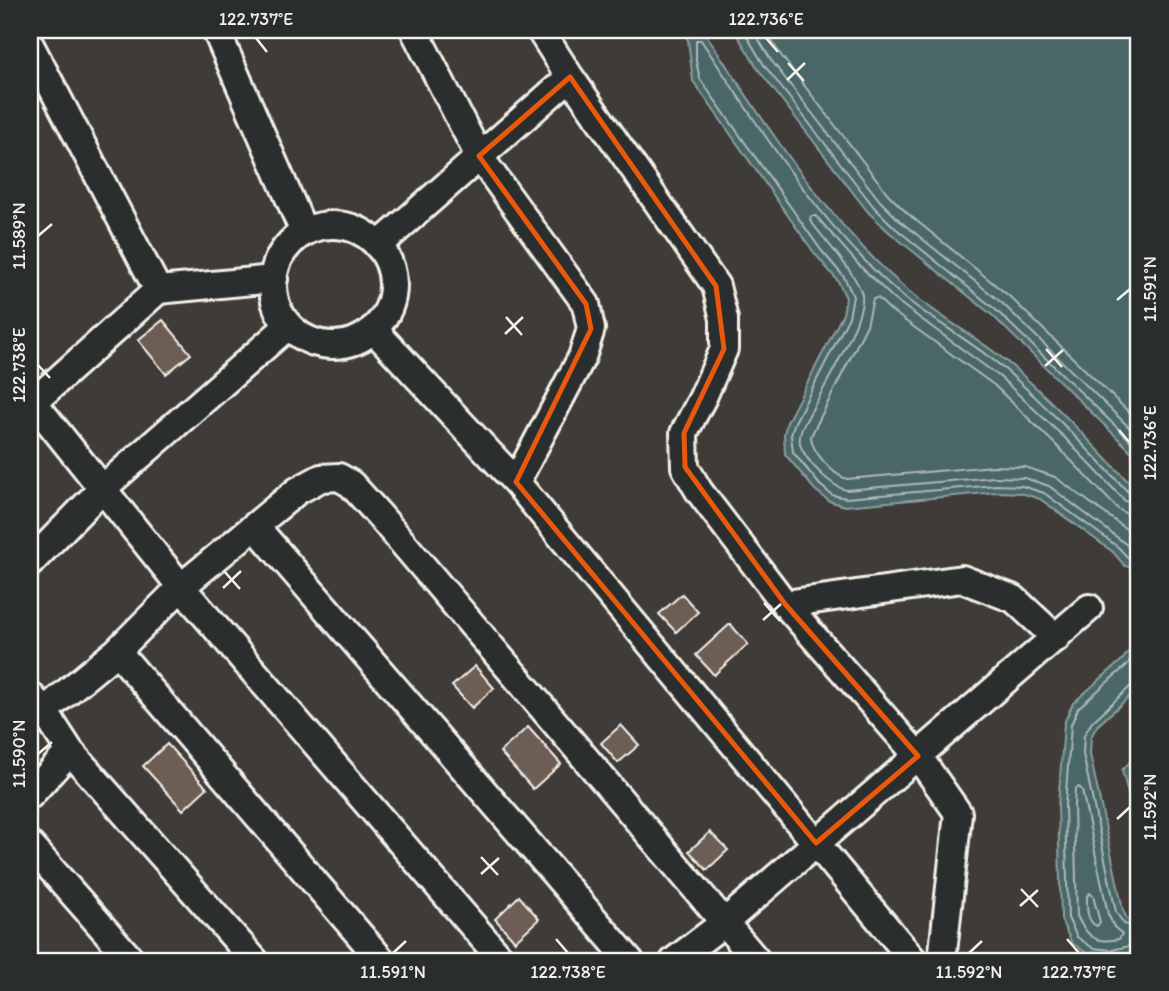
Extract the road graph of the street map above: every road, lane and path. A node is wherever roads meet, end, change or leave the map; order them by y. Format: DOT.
graph roads {
  1 [pos="216,30"];
  2 [pos="414,30"];
  3 [pos="540,30"];
  4 [pos="30,45"];
  5 [pos="570,77"];
  6 [pos="478,156"];
  7 [pos="304,232"];
  8 [pos="378,246"];
  9 [pos="274,279"];
  10 [pos="158,290"];
  11 [pos="288,326"];
  12 [pos="373,329"];
  13 [pos="31,402"];
  14 [pos="516,482"];
  15 [pos="102,489"];
  16 [pos="255,526"];
  17 [pos="30,563"];
  18 [pos="181,587"];
  19 [pos="785,604"];
  20 [pos="1089,608"];
  21 [pos="1056,638"];
  22 [pos="117,651"];
  23 [pos="37,703"];
  24 [pos="70,751"];
  25 [pos="918,756"];
  26 [pos="30,795"];
  27 [pos="816,843"];
  28 [pos="30,845"];
  29 [pos="725,922"];
  30 [pos="132,961"];
  31 [pos="255,961"];
  32 [pos="383,961"];
  33 [pos="503,961"];
  34 [pos="630,961"];
  35 [pos="674,961"];
  36 [pos="757,961"];
  37 [pos="914,961"];
  38 [pos="942,961"];
  1 -- 7 [label="street"];
  2 -- 6 [label="street"];
  3 -- 5 [label="street"];
  4 -- 10 [label="street"];
  5 -- 6 [label="street"];
  5 -- 19 [label="street"];
  6 -- 8 [label="street"];
  6 -- 14 [label="street"];
  7 -- 8 [label="street"];
  7 -- 9 [label="street"];
  8 -- 12 [label="street"];
  9 -- 10 [label="street"];
  9 -- 11 [label="street"];
  10 -- 13 [label="street"];
  11 -- 12 [label="street"];
  11 -- 15 [label="street"];
  12 -- 14 [label="street"];
  13 -- 15 [label="street"];
  14 -- 27 [label="street"];
  15 -- 17 [label="street"];
  15 -- 18 [label="street"];
  16 -- 18 [label="street"];
  16 -- 29 [label="street"];
  16 -- 34 [label="street"];
  18 -- 22 [label="street"];
  18 -- 33 [label="street"];
  19 -- 21 [label="street"];
  19 -- 25 [label="street"];
  20 -- 21 [label="street"];
  21 -- 25 [label="street"];
  22 -- 23 [label="street"];
  22 -- 32 [label="street"];
  23 -- 24 [label="street"];
  24 -- 26 [label="street"];
  24 -- 31 [label="street"];
  25 -- 27 [label="street"];
  25 -- 38 [label="street"];
  27 -- 29 [label="street"];
  27 -- 37 [label="street"];
  28 -- 30 [label="street"];
  29 -- 35 [label="street"];
  29 -- 36 [label="street"];
}
